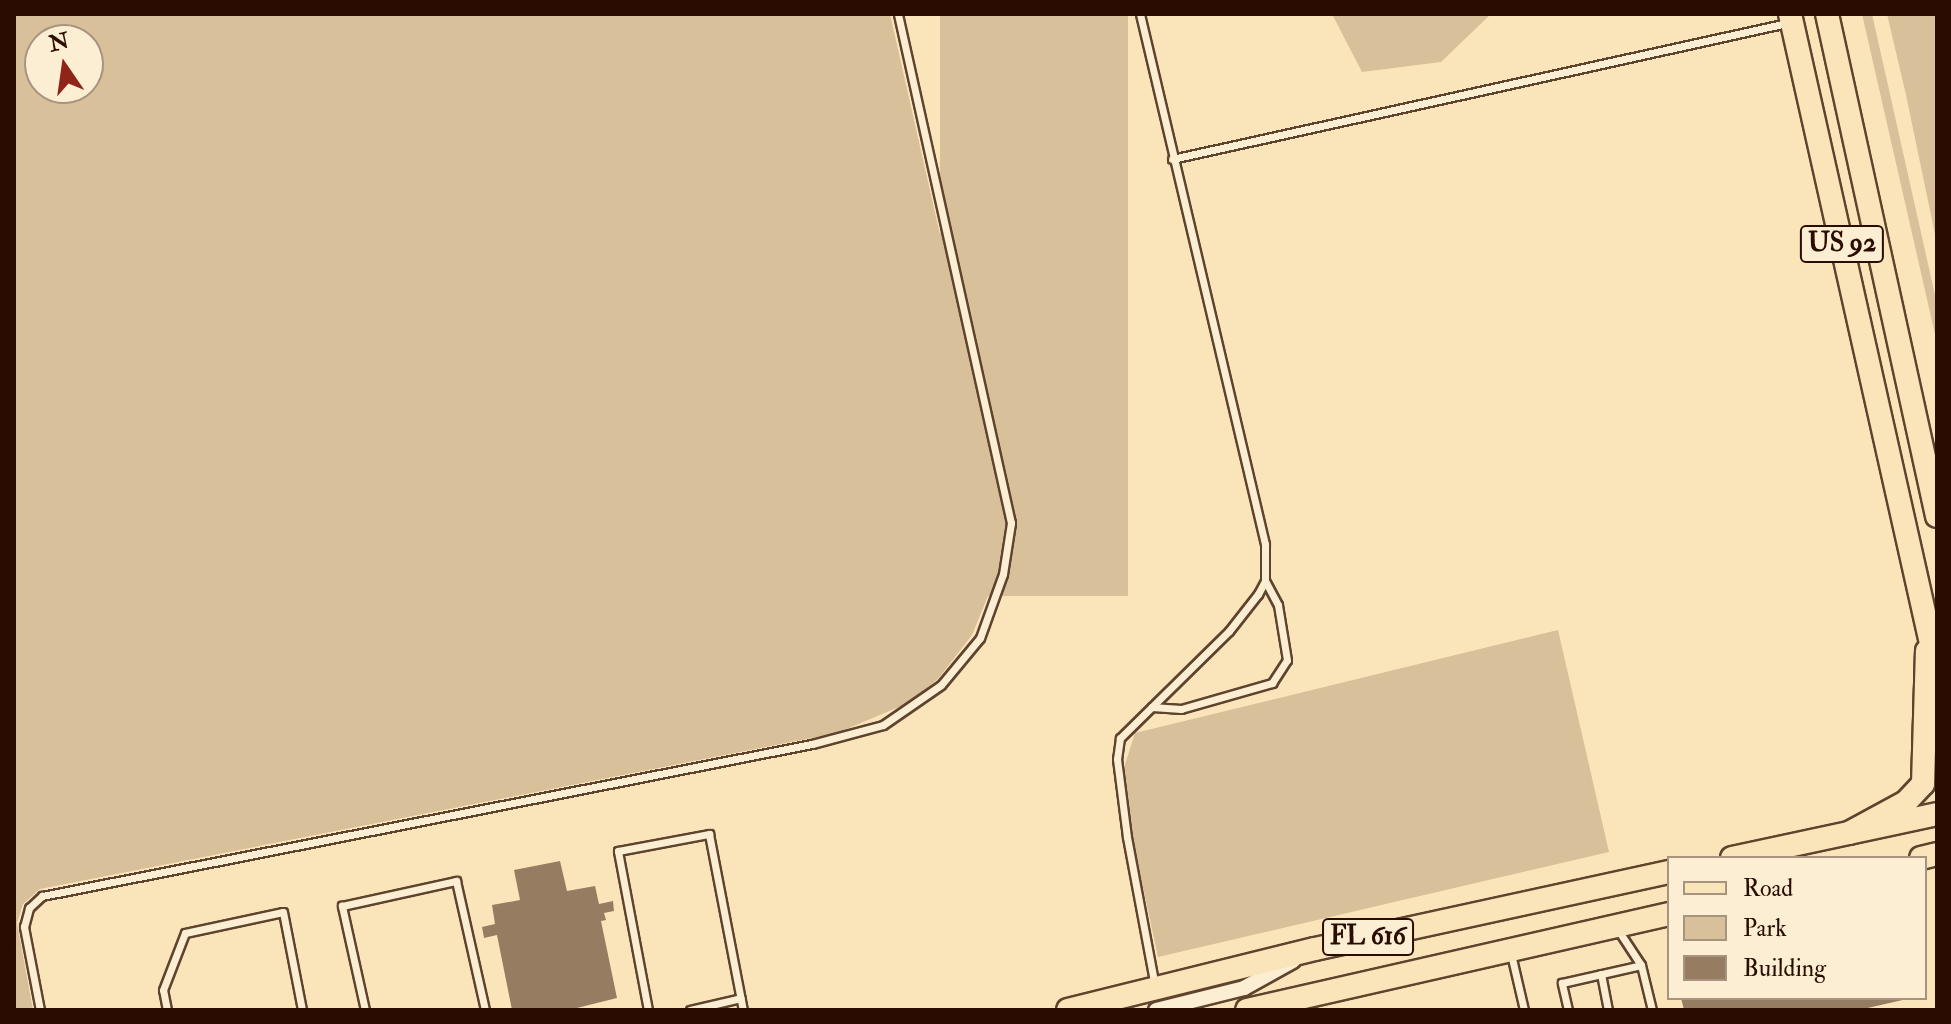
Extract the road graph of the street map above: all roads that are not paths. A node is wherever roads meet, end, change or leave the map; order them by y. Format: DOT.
graph roads {
  1 [pos="898,14"];
  2 [pos="1140,14"];
  3 [pos="1827,14"];
  4 [pos="1791,18"];
  5 [pos="1172,159"];
  6 [pos="1937,516"];
  7 [pos="1265,581"];
  8 [pos="1927,628"];
  9 [pos="1937,670"];
  10 [pos="1152,707"];
  11 [pos="1937,814"];
  12 [pos="1849,833"];
  13 [pos="1741,856"];
  14 [pos="1667,872"];
  15 [pos="1667,914"];
  16 [pos="1614,926"];
  17 [pos="1510,949"];
  18 [pos="1641,965"];
  19 [pos="1601,974"];
  20 [pos="741,998"];
  21 [pos="1156,999"];
  22 [pos="40,1010"];
  23 [pos="167,1010"];
  24 [pos="302,1010"];
  25 [pos="365,1010"];
  26 [pos="485,1010"];
  27 [pos="648,1010"];
  28 [pos="690,1010"];
  29 [pos="743,1010"];
  30 [pos="1068,1010"];
  31 [pos="1247,1010"];
  32 [pos="1524,1010"];
  33 [pos="1568,1010"];
  34 [pos="1608,1010"];
  35 [pos="1652,1010"];
  1 -- 22 [label="lane"];
  2 -- 5 [label="lane"];
  3 -- 6 [label="main road, US 92"];
  4 -- 5 [label="lane"];
  4 -- 8 [label="main road, US 92"];
  5 -- 7 [label="lane"];
  7 -- 10 [label="lane"];
  7 -- 10 [label="lane"];
  8 -- 9 [label="main road, US 92"];
  8 -- 12 [label="main road"];
  10 -- 21 [label="lane"];
  11 -- 12 [label="main road"];
  12 -- 13 [label="main road"];
  14 -- 21 [label="main road, FL 616"];
  15 -- 16 [label="main road, FL 616"];
  16 -- 17 [label="main road, FL 616"];
  16 -- 18 [label="lane"];
  17 -- 31 [label="main road, FL 616"];
  17 -- 32 [label="lane"];
  18 -- 19 [label="lane"];
  18 -- 35 [label="lane"];
  19 -- 33 [label="lane"];
  19 -- 34 [label="lane"];
  20 -- 27 [label="lane"];
  20 -- 28 [label="lane"];
  20 -- 29 [label="lane"];
  21 -- 30 [label="main road, FL 616"];
  23 -- 24 [label="lane"];
  25 -- 26 [label="lane"];
}
